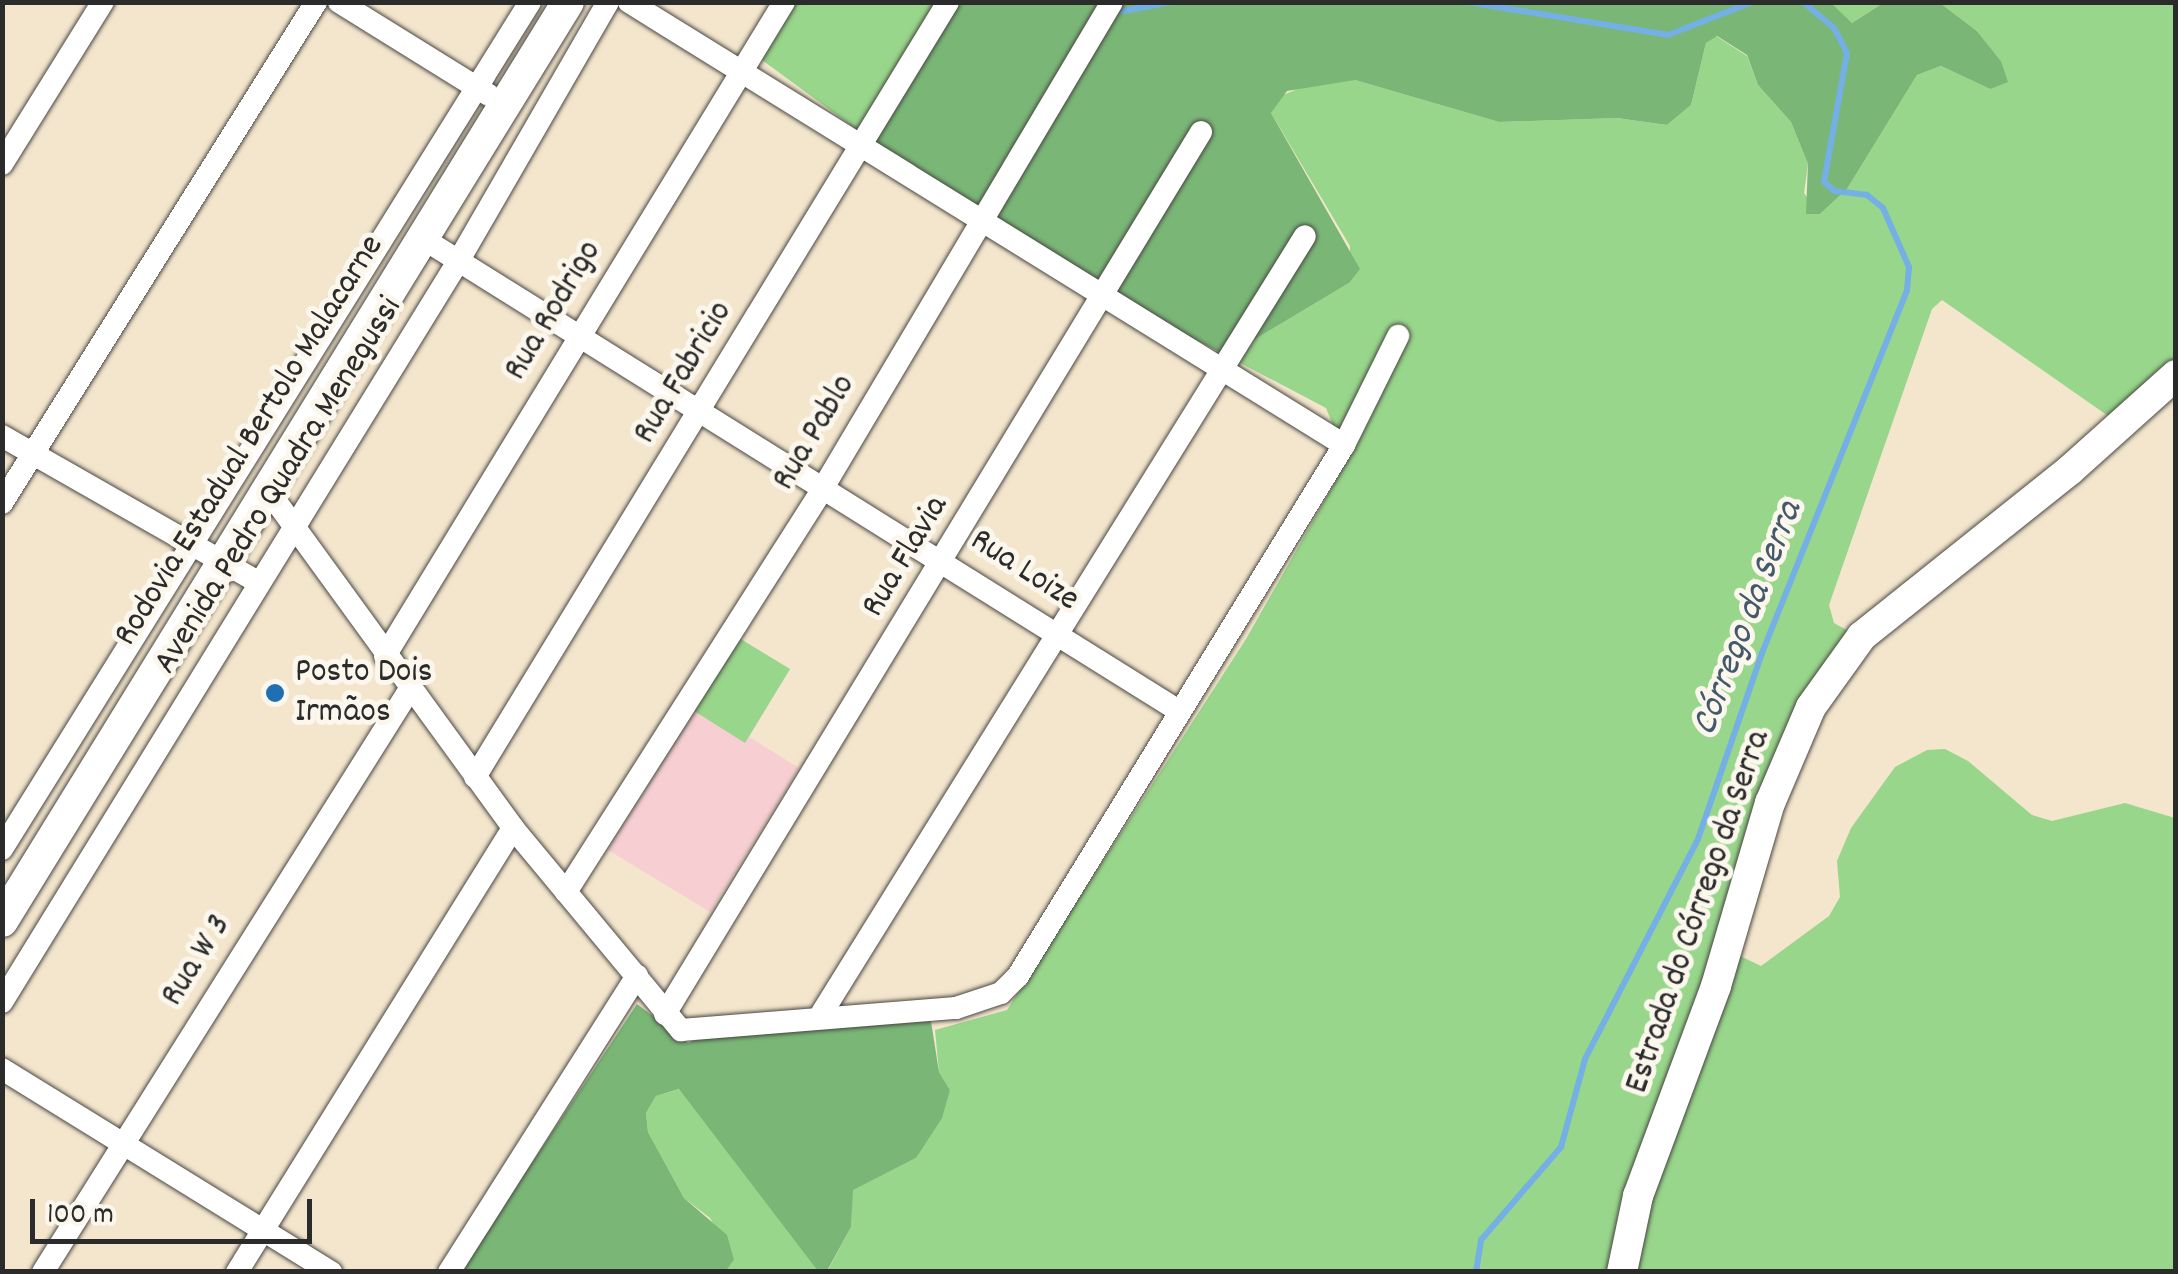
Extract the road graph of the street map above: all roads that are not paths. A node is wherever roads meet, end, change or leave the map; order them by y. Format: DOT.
graph roads {
  1 [pos="103,2"];
  2 [pos="316,2"];
  3 [pos="339,2"];
  4 [pos="530,2"];
  5 [pos="568,2"];
  6 [pos="608,2"];
  7 [pos="629,2"];
  8 [pos="784,2"];
  9 [pos="948,2"];
  10 [pos="1112,2"];
  11 [pos="740,71"];
  12 [pos="492,96"];
  13 [pos="1201,132"];
  14 [pos="859,145"];
  15 [pos="2,164"];
  16 [pos="983,223"];
  17 [pos="1305,236"];
  18 [pos="422,238"];
  19 [pos="459,260"];
  20 [pos="1100,297"];
  21 [pos="581,334"];
  22 [pos="1398,336"];
  23 [pos="1216,370"];
  24 [pos="2176,375"];
  25 [pos="704,410"];
  26 [pos="2,436"];
  27 [pos="1344,445"];
  28 [pos="32,454"];
  29 [pos="823,488"];
  30 [pos="268,489"];
  31 [pos="2,503"];
  32 [pos="293,525"];
  33 [pos="193,546"];
  34 [pos="946,561"];
  35 [pos="223,563"];
  36 [pos="258,582"];
  37 [pos="1061,636"];
  38 [pos="385,656"];
  39 [pos="150,680"];
  40 [pos="410,688"];
  41 [pos="186,702"];
  42 [pos="1179,711"];
  43 [pos="126,718"];
  44 [pos="162,741"];
  45 [pos="474,777"];
  46 [pos="513,828"];
  47 [pos="2,849"];
  48 [pos="566,892"];
  49 [pos="2,922"];
  50 [pos="636,976"];
  51 [pos="2,1002"];
  52 [pos="665,1014"];
  53 [pos="820,1016"];
  54 [pos="2,1069"];
  55 [pos="120,1146"];
  56 [pos="263,1230"];
  57 [pos="43,1272"];
  58 [pos="237,1272"];
  59 [pos="331,1272"];
  60 [pos="449,1272"];
  61 [pos="1622,1272"];
  1 -- 15 [label="street"];
  2 -- 28 [label="street"];
  3 -- 12 [label="street"];
  4 -- 12 [label="street"];
  5 -- 12 [label="main road, Rodovia Estadual Bertolo Malacarne"];
  6 -- 19 [label="street, Avenida Pedro Quadra Menegussi"];
  7 -- 11 [label="street"];
  8 -- 11 [label="street, Rua Rodrigo"];
  9 -- 14 [label="street, Rua Fabricio"];
  10 -- 16 [label="street, Rua Pablo"];
  11 -- 14 [label="street"];
  11 -- 21 [label="street, Rua Rodrigo"];
  12 -- 18 [label="main road, Rodovia Estadual Bertolo Malacarne"];
  12 -- 33 [label="street"];
  13 -- 20 [label="street, Rua Flavia"];
  14 -- 16 [label="street"];
  14 -- 25 [label="street, Rua Fabricio"];
  16 -- 20 [label="street"];
  16 -- 29 [label="street, Rua Pablo"];
  17 -- 23 [label="street"];
  18 -- 19 [label="street, Rua Loize"];
  18 -- 30 [label="main road, Rodovia Estadual Bertolo Malacarne"];
  19 -- 21 [label="street, Rua Loize"];
  19 -- 32 [label="street, Avenida Pedro Quadra Menegussi"];
  20 -- 23 [label="street"];
  20 -- 34 [label="street, Rua Flavia"];
  21 -- 25 [label="street, Rua Loize"];
  21 -- 38 [label="street, Rua Rodrigo"];
  22 -- 27 [label="street"];
  23 -- 27 [label="street"];
  23 -- 37 [label="street"];
  24 -- 61 [label="street, Estrada do Córrego da Serra"];
  25 -- 29 [label="street, Rua Loize"];
  25 -- 45 [label="street, Rua Fabricio"];
  26 -- 28 [label="street"];
  27 -- 42 [label="street"];
  28 -- 31 [label="street"];
  28 -- 33 [label="street"];
  29 -- 34 [label="street, Rua Loize"];
  29 -- 48 [label="street, Rua Pablo"];
  30 -- 32 [label="street"];
  30 -- 35 [label="main road, Rodovia Estadual Bertolo Malacarne"];
  32 -- 36 [label="street, Avenida Pedro Quadra Menegussi"];
  32 -- 38 [label="street"];
  33 -- 35 [label="street"];
  33 -- 47 [label="street"];
  34 -- 37 [label="street, Rua Loize"];
  34 -- 52 [label="street, Rua Flavia"];
  35 -- 36 [label="street"];
  35 -- 39 [label="main road, Rodovia Estadual Bertolo Malacarne"];
  36 -- 41 [label="street, Avenida Pedro Quadra Menegussi"];
  37 -- 42 [label="street, Rua Loize"];
  37 -- 53 [label="street"];
  38 -- 40 [label="street"];
  39 -- 41 [label="street"];
  39 -- 43 [label="main road, Rodovia Estadual Bertolo Malacarne"];
  40 -- 45 [label="street"];
  40 -- 55 [label="street, Rua W 3"];
  41 -- 44 [label="street, Avenida Pedro Quadra Menegussi"];
  42 -- 53 [label="street"];
  43 -- 44 [label="street"];
  43 -- 49 [label="main road, Rodovia Estadual Bertolo Malacarne"];
  44 -- 51 [label="street, Avenida Pedro Quadra Menegussi"];
  45 -- 46 [label="street"];
  46 -- 48 [label="street"];
  46 -- 56 [label="street"];
  48 -- 50 [label="street"];
  50 -- 52 [label="street"];
  50 -- 60 [label="street"];
  52 -- 53 [label="street"];
  54 -- 55 [label="street"];
  55 -- 56 [label="street"];
  55 -- 57 [label="street, Rua W 3"];
  56 -- 58 [label="street"];
  56 -- 59 [label="street"];
}
